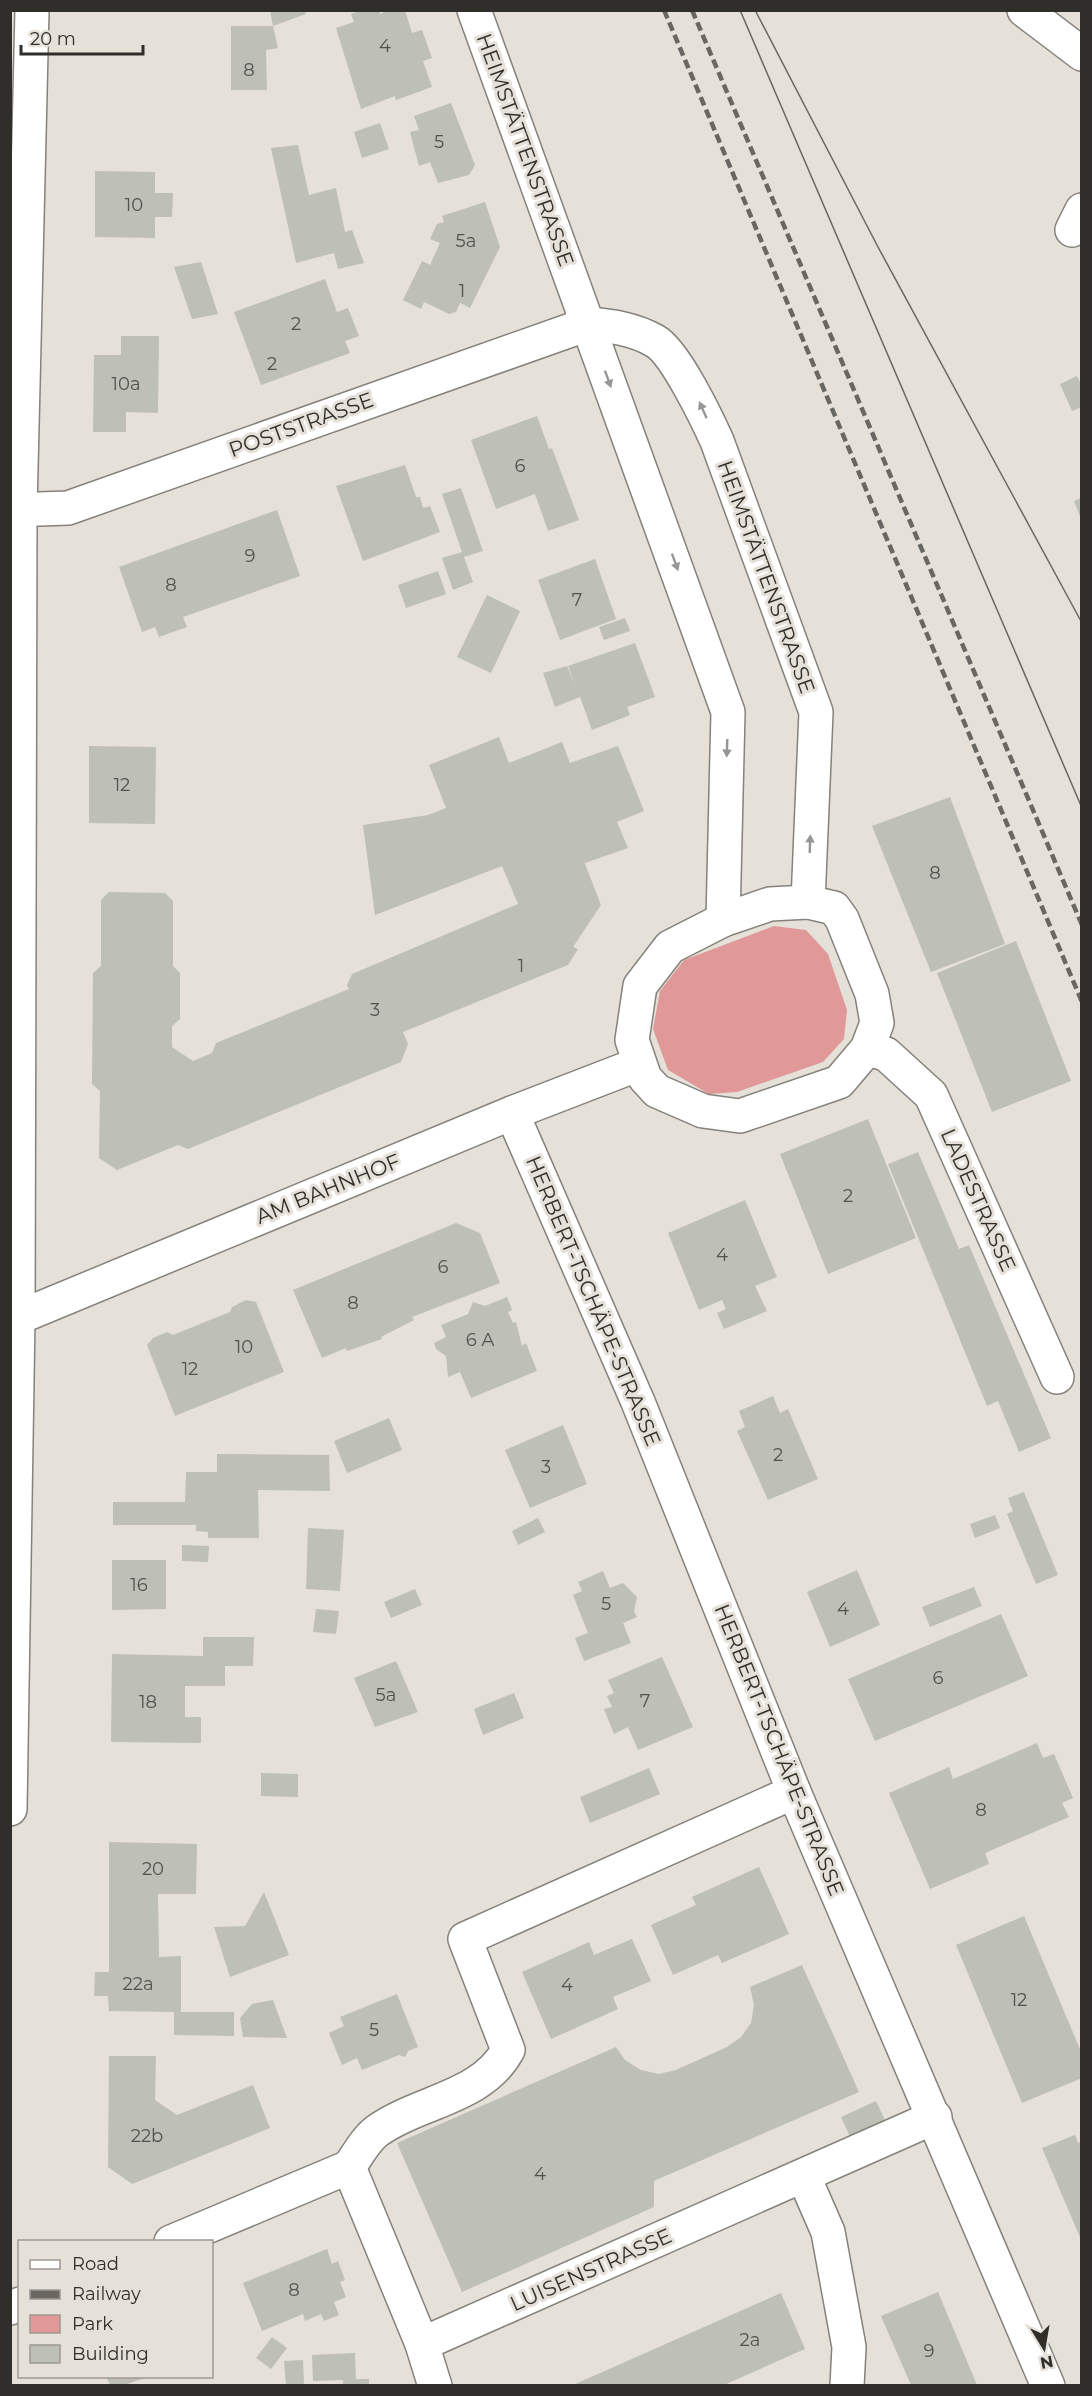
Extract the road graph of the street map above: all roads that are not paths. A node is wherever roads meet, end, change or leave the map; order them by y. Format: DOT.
graph roads {
  1 [pos="32,10"];
  2 [pos="474,10"];
  3 [pos="1024,10"];
  4 [pos="1082,54"];
  5 [pos="588,324"];
  6 [pos="15,510"];
  7 [pos="808,902"];
  8 [pos="723,920"];
  9 [pos="867,1049"];
  10 [pos="639,1064"];
  11 [pos="512,1113"];
  12 [pos="14,1319"];
  13 [pos="1057,1377"];
  14 [pos="794,1792"];
  15 [pos="10,1809"];
  16 [pos="935,2117"];
  17 [pos="349,2167"];
  18 [pos="804,2177"];
  19 [pos="173,2240"];
  20 [pos="422,2344"];
  21 [pos="435,2385"];
  22 [pos="847,2385"];
  23 [pos="1048,2385"];
  1 -- 6 [label="street"];
  2 -- 5 [label="street, HEIMSTÄTTENSTRASSE"];
  3 -- 4 [label="street"];
  5 -- 6 [label="street, POSTSTRASSE"];
  7 -- 5 [label="street, HEIMSTÄTTENSTRASSE, one-way"];
  5 -- 8 [label="street, HEIMSTÄTTENSTRASSE, one-way"];
  6 -- 12 [label="street"];
  7 -- 8 [label="street"];
  7 -- 9 [label="street"];
  8 -- 10 [label="street"];
  9 -- 10 [label="street"];
  9 -- 13 [label="street, LADESTRASSE"];
  10 -- 11 [label="street, AM BAHNHOF"];
  11 -- 12 [label="street, AM BAHNHOF"];
  11 -- 14 [label="street, HERBERT-TSCHÄPE-STRASSE"];
  12 -- 15 [label="street"];
  14 -- 16 [label="street, HERBERT-TSCHÄPE-STRASSE"];
  14 -- 17 [label="street"];
  16 -- 18 [label="street, LUISENSTRASSE"];
  16 -- 23 [label="street, HERBERT-TSCHÄPE-STRASSE"];
  17 -- 19 [label="street"];
  17 -- 20 [label="street"];
  18 -- 20 [label="street, LUISENSTRASSE"];
  18 -- 22 [label="street"];
  20 -- 21 [label="street"];
}
